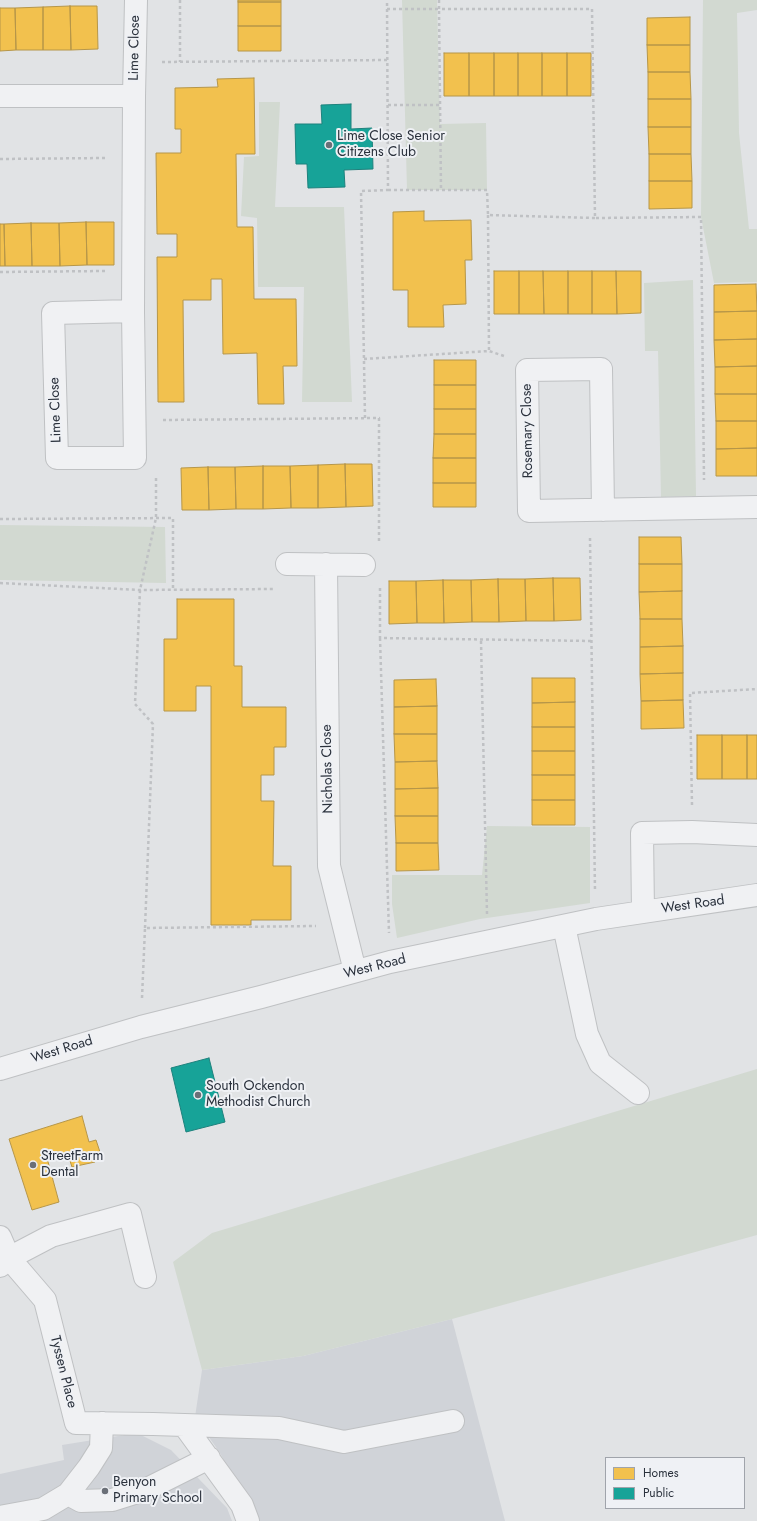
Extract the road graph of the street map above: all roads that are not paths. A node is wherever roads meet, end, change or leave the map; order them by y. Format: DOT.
graph roads {
  1 [pos="136,0"];
  2 [pos="0,96"];
  3 [pos="134,96"];
  4 [pos="132,311"];
  5 [pos="757,507"];
  6 [pos="596,510"];
  7 [pos="287,564"];
  8 [pos="326,564"];
  9 [pos="364,565"];
  10 [pos="757,835"];
  11 [pos="757,895"];
  12 [pos="643,912"];
  13 [pos="564,926"];
  14 [pos="355,971"];
  15 [pos="0,1069"];
  16 [pos="638,1092"];
  17 [pos="0,1237"];
  18 [pos="4,1262"];
  19 [pos="146,1277"];
  20 [pos="453,1421"];
  21 [pos="102,1423"];
  22 [pos="184,1425"];
  23 [pos="209,1458"];
  24 [pos="68,1494"];
  25 [pos="0,1517"];
  26 [pos="248,1521"];
  1 -- 3 [label="street, Lime Close"];
  2 -- 3 [label="street, Lime Close"];
  3 -- 4 [label="street, Lime Close"];
  4 -- 4 [label="street, Lime Close"];
  5 -- 6 [label="street, Rosemary Close"];
  6 -- 6 [label="street, Rosemary Close"];
  7 -- 8 [label="street"];
  8 -- 9 [label="street"];
  8 -- 14 [label="street, Nicholas Close"];
  10 -- 12 [label="street"];
  11 -- 12 [label="street, West Road"];
  12 -- 13 [label="street, West Road"];
  13 -- 14 [label="street, West Road"];
  13 -- 16 [label="street"];
  14 -- 15 [label="street, West Road"];
  17 -- 18 [label="street, Tyssen Place"];
  18 -- 19 [label="street"];
  18 -- 21 [label="street, Tyssen Place"];
  20 -- 22 [label="street, Tyssen Place"];
  21 -- 22 [label="street, Tyssen Place"];
  21 -- 24 [label="street"];
  22 -- 23 [label="street"];
  23 -- 24 [label="street"];
  23 -- 26 [label="street"];
  24 -- 25 [label="street"];
}
